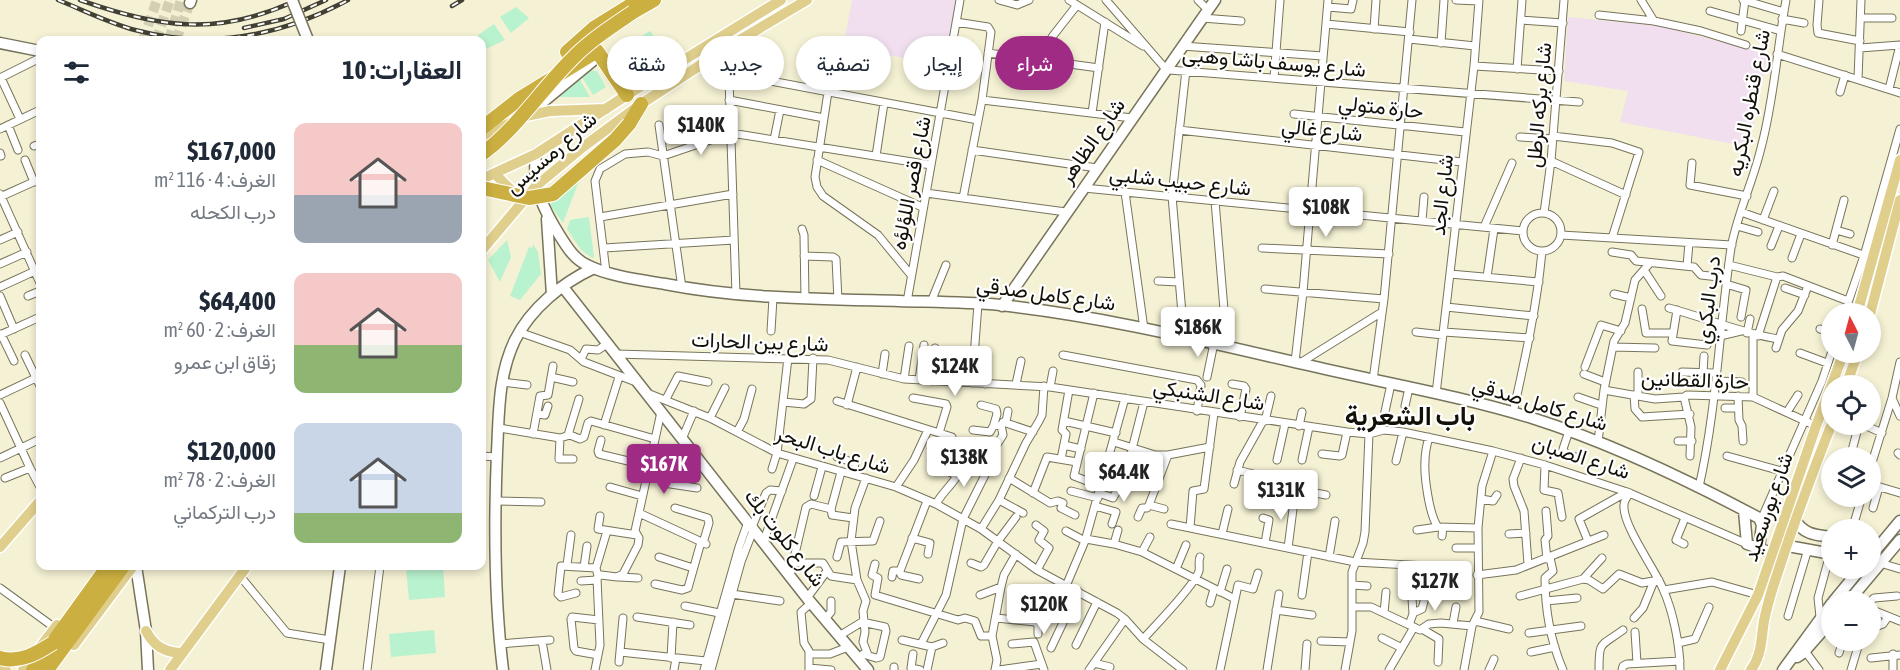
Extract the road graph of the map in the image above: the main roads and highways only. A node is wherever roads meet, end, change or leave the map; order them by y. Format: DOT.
graph roads {
  1 [pos="292,0"];
  2 [pos="639,0"];
  3 [pos="647,0"];
  4 [pos="654,0"];
  5 [pos="781,0"];
  6 [pos="807,0"];
  7 [pos="1215,0"];
  8 [pos="306,36"];
  9 [pos="0,43"];
  10 [pos="36,50"];
  11 [pos="597,51"];
  12 [pos="627,95"];
  13 [pos="641,104"];
  14 [pos="607,109"];
  15 [pos="526,116"];
  16 [pos="486,125"];
  17 [pos="486,134"];
  18 [pos="486,140"];
  19 [pos="486,151"];
  20 [pos="537,154"];
  21 [pos="1900,160"];
  22 [pos="495,174"];
  23 [pos="486,177"];
  24 [pos="537,186"];
  25 [pos="486,189"];
  26 [pos="1900,200"];
  27 [pos="519,205"];
  28 [pos="547,215"];
  29 [pos="1897,221"];
  30 [pos="486,245"];
  31 [pos="594,268"];
  32 [pos="563,287"];
  33 [pos="552,295"];
  34 [pos="1859,303"];
  35 [pos="1873,303"];
  36 [pos="1002,306"];
  37 [pos="1840,363"];
  38 [pos="1828,435"];
  39 [pos="36,506"];
  40 [pos="1744,511"];
  41 [pos="1900,520"];
  42 [pos="1796,521"];
  43 [pos="1821,536"];
  44 [pos="1883,542"];
  45 [pos="1788,546"];
  46 [pos="1881,546"];
  47 [pos="0,547"];
  48 [pos="1898,547"];
  49 [pos="1759,548"];
  50 [pos="1821,552"];
  51 [pos="1772,553"];
  52 [pos="1881,557"];
  53 [pos="98,570"];
  54 [pos="105,570"];
  55 [pos="120,570"];
  56 [pos="131,570"];
  57 [pos="135,570"];
  58 [pos="244,570"];
  59 [pos="339,570"];
  60 [pos="1852,579"];
  61 [pos="1841,591"];
  62 [pos="1821,616"];
  63 [pos="146,631"];
  64 [pos="1821,633"];
  65 [pos="52,643"];
  66 [pos="0,649"];
  67 [pos="181,653"];
  68 [pos="0,658"];
  69 [pos="1791,659"];
  70 [pos="0,665"];
  71 [pos="27,669"];
  72 [pos="6,670"];
  73 [pos="47,670"];
  74 [pos="55,670"];
  75 [pos="148,670"];
  76 [pos="170,670"];
  77 [pos="326,670"];
  78 [pos="503,670"];
  79 [pos="868,670"];
  80 [pos="1720,670"];
  81 [pos="1751,670"];
  82 [pos="1783,670"];
  1 -- 8 [label="main road, bridge"];
  2 -- 18 [label="highway"];
  3 -- 11 [label="main road"];
  4 -- 19 [label="highway, bridge"];
  5 -- 12 [label="main road, شارع رمسيس"];
  6 -- 13 [label="main road, شارع رمسيس"];
  7 -- 36 [label="main road, شارع الظاهر"];
  9 -- 10 [label="main road"];
  11 -- 12 [label="highway"];
  11 -- 15 [label="main road"];
  11 -- 16 [label="highway"];
  12 -- 14 [label="main road, شارع رمسيس"];
  13 -- 24 [label="main road, شارع رمسيس"];
  13 -- 25 [label="highway, bridge"];
  14 -- 15 [label="main road"];
  14 -- 20 [label="main road, شارع رمسيس"];
  15 -- 17 [label="main road"];
  20 -- 22 [label="main road, شارع رمسيس"];
  20 -- 24 [label="main road, شارع كامل صدقي"];
  21 -- 34 [label="main road"];
  22 -- 23 [label="main road, شارع رمسيس"];
  22 -- 27 [label="main road"];
  24 -- 27 [label="main road, شارع رمسيس"];
  24 -- 28 [label="main road, شارع كامل صدقي"];
  26 -- 29 [label="main road"];
  27 -- 30 [label="main road, شارع رمسيس"];
  28 -- 31 [label="main road, شارع كامل صدقي"];
  28 -- 33 [label="main road"];
  29 -- 35 [label="main road"];
  31 -- 32 [label="main road"];
  31 -- 36 [label="main road, شارع كامل صدقي"];
  32 -- 33 [label="main road"];
  32 -- 79 [label="main road, شارع كلوت بك"];
  33 -- 78 [label="main road"];
  36 -- 40 [label="main road, شارع كامل صدقي"];
  37 -- 51 [label="main road, شارع بورسعيد"];
  38 -- 42 [label="main road, شارع بورسعيد"];
  39 -- 47 [label="main road"];
  40 -- 49 [label="main road, شارع الصبان"];
  40 -- 49 [label="main road, شارع بورسعيد"];
  41 -- 44 [label="main road"];
  42 -- 43 [label="main road"];
  42 -- 45 [label="main road, شارع بورسعيد"];
  44 -- 46 [label="main road"];
  45 -- 50 [label="main road"];
  45 -- 81 [label="main road, شارع بورسعيد"];
  48 -- 52 [label="main road"];
  49 -- 51 [label="main road, شارع الصبان"];
  51 -- 80 [label="main road, شارع بورسعيد"];
  53 -- 71 [label="main road"];
  54 -- 65 [label="highway"];
  55 -- 73 [label="highway"];
  56 -- 74 [label="main road"];
  57 -- 63 [label="main road"];
  58 -- 67 [label="main road"];
  59 -- 77 [label="main road"];
  60 -- 61 [label="main road"];
  62 -- 69 [label="main road"];
  63 -- 67 [label="main road"];
  63 -- 75 [label="main road"];
  64 -- 69 [label="main road"];
  65 -- 68 [label="highway, bridge"];
  65 -- 71 [label="highway"];
  66 -- 71 [label="main road"];
  67 -- 76 [label="main road"];
  69 -- 82 [label="main road"];
  70 -- 72 [label="main road"];
}
